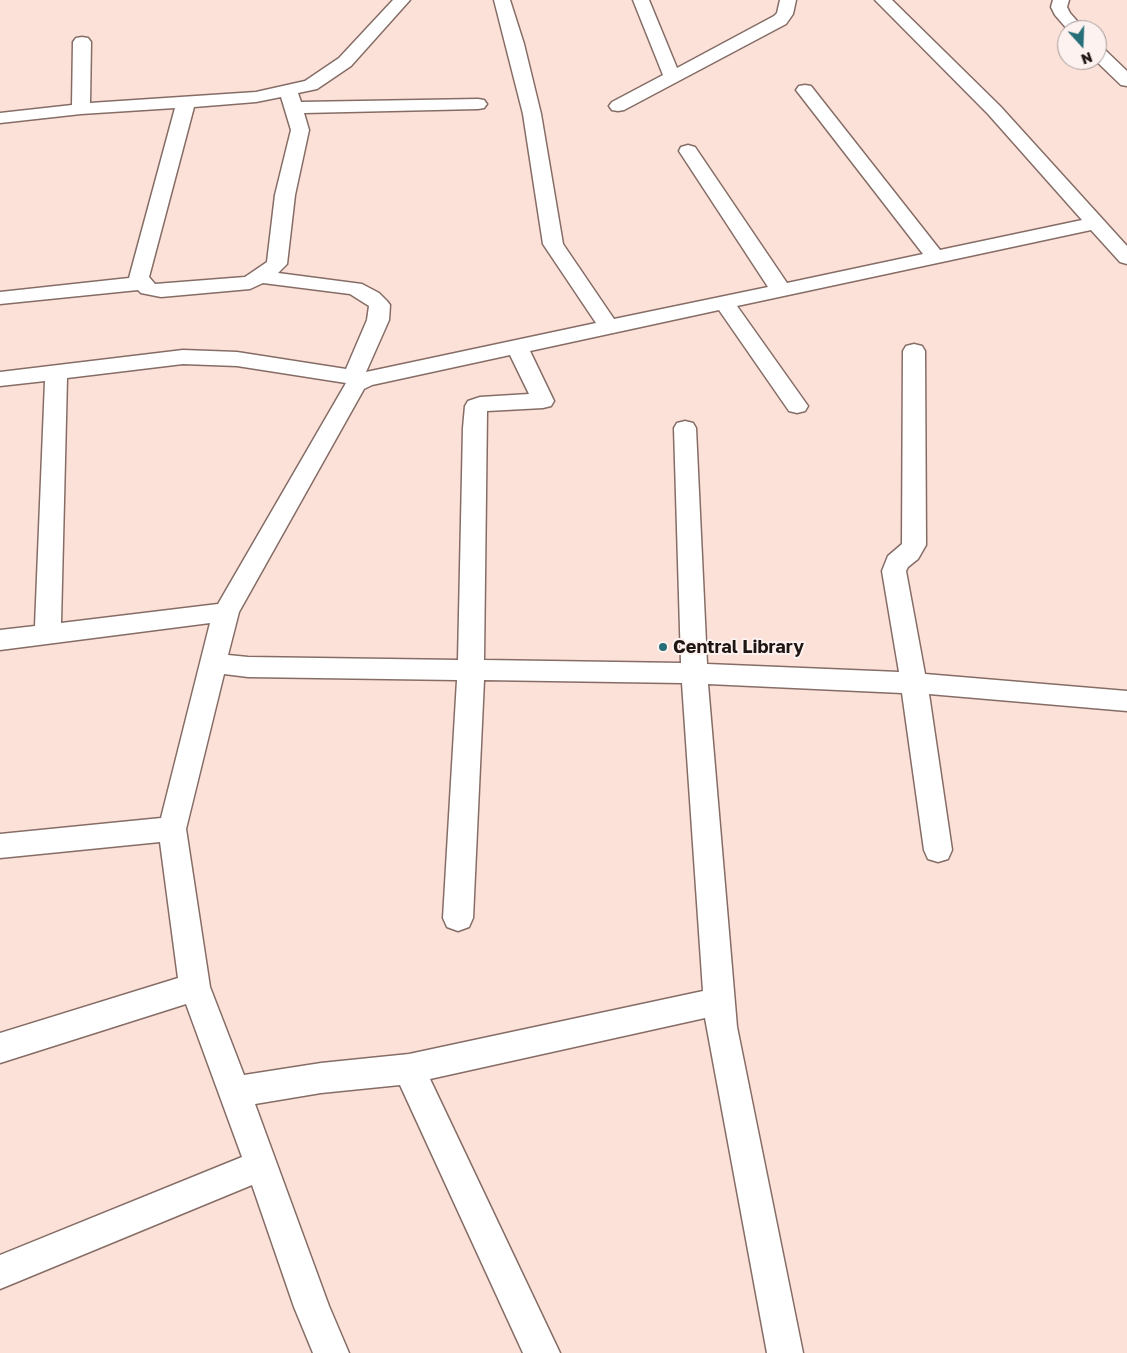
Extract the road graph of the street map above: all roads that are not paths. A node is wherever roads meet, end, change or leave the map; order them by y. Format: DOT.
graph roads {
  1 [pos="402,0"];
  2 [pos="502,0"];
  3 [pos="641,0"];
  4 [pos="788,0"];
  5 [pos="882,0"];
  6 [pos="1061,0"];
  7 [pos="1067,20"];
  8 [pos="82,42"];
  9 [pos="1107,62"];
  10 [pos="672,77"];
  11 [pos="1127,81"];
  12 [pos="805,90"];
  13 [pos="290,99"];
  14 [pos="186,101"];
  15 [pos="478,104"];
  16 [pos="618,106"];
  17 [pos="81,109"];
  18 [pos="0,118"];
  19 [pos="688,151"];
  20 [pos="1098,224"];
  21 [pos="936,258"];
  22 [pos="1127,258"];
  23 [pos="261,277"];
  24 [pos="144,283"];
  25 [pos="781,290"];
  26 [pos="0,298"];
  27 [pos="724,302"];
  28 [pos="609,327"];
  29 [pos="517,347"];
  30 [pos="914,351"];
  31 [pos="56,372"];
  32 [pos="360,378"];
  33 [pos="0,379"];
  34 [pos="797,406"];
  35 [pos="685,428"];
  36 [pos="226,612"];
  37 [pos="48,634"];
  38 [pos="0,640"];
  39 [pos="213,663"];
  40 [pos="471,669"];
  41 [pos="694,673"];
  42 [pos="914,683"];
  43 [pos="1127,701"];
  44 [pos="172,829"];
  45 [pos="0,846"];
  46 [pos="938,850"];
  47 [pos="458,918"];
  48 [pos="195,987"];
  49 [pos="720,1001"];
  50 [pos="0,1048"];
  51 [pos="409,1069"];
  52 [pos="235,1092"];
  53 [pos="262,1165"];
  54 [pos="0,1272"];
  55 [pos="331,1353"];
  56 [pos="542,1353"];
  57 [pos="785,1353"];
  1 -- 13 [label="street"];
  2 -- 28 [label="street"];
  3 -- 10 [label="street"];
  4 -- 10 [label="street"];
  5 -- 20 [label="street"];
  6 -- 7 [label="street"];
  8 -- 17 [label="street"];
  9 -- 11 [label="street"];
  10 -- 16 [label="street"];
  12 -- 21 [label="street"];
  13 -- 14 [label="street"];
  13 -- 15 [label="street"];
  13 -- 23 [label="street"];
  14 -- 17 [label="street"];
  14 -- 24 [label="street"];
  17 -- 18 [label="street"];
  19 -- 25 [label="street"];
  20 -- 21 [label="street"];
  20 -- 22 [label="street"];
  21 -- 25 [label="street"];
  23 -- 24 [label="street"];
  23 -- 32 [label="street"];
  24 -- 26 [label="street"];
  25 -- 27 [label="street"];
  27 -- 28 [label="street"];
  27 -- 34 [label="street"];
  28 -- 29 [label="street"];
  29 -- 32 [label="street"];
  29 -- 40 [label="street"];
  30 -- 42 [label="street"];
  31 -- 32 [label="street"];
  31 -- 33 [label="street"];
  31 -- 37 [label="street"];
  32 -- 36 [label="street"];
  35 -- 41 [label="street"];
  36 -- 37 [label="street"];
  36 -- 39 [label="street"];
  37 -- 38 [label="street"];
  39 -- 40 [label="street"];
  39 -- 44 [label="street"];
  40 -- 41 [label="street"];
  40 -- 47 [label="street"];
  41 -- 42 [label="street"];
  41 -- 49 [label="street"];
  42 -- 43 [label="street"];
  42 -- 46 [label="street"];
  44 -- 45 [label="street"];
  44 -- 48 [label="street"];
  48 -- 50 [label="street"];
  48 -- 52 [label="street"];
  49 -- 51 [label="street"];
  49 -- 57 [label="street"];
  51 -- 52 [label="street"];
  51 -- 56 [label="street"];
  52 -- 53 [label="street"];
  53 -- 54 [label="street"];
  53 -- 55 [label="street"];
}
